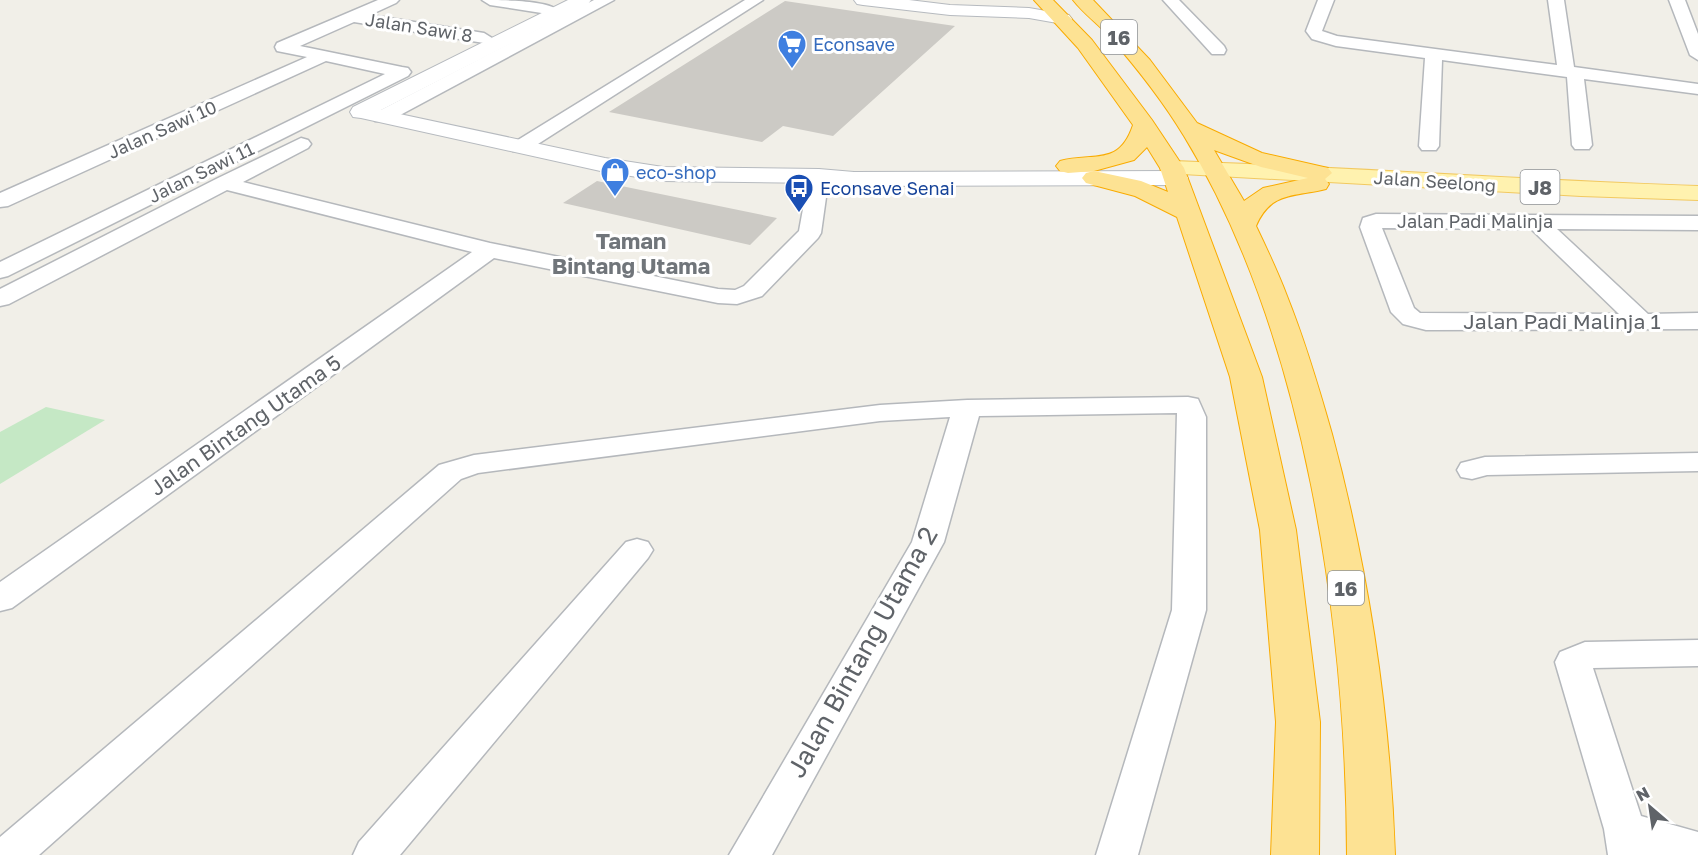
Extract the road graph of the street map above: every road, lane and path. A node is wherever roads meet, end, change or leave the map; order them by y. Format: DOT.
graph roads {
  1 [pos="391,0"];
  2 [pos="490,0"];
  3 [pos="582,0"];
  4 [pos="606,0"];
  5 [pos="755,0"];
  6 [pos="863,0"];
  7 [pos="1082,0"];
  8 [pos="1171,0"];
  9 [pos="1326,0"];
  10 [pos="1556,0"];
  11 [pos="1677,0"];
  12 [pos="1044,1"];
  13 [pos="548,9"];
  14 [pos="1020,12"];
  15 [pos="353,16"];
  16 [pos="1063,19"];
  17 [pos="484,38"];
  18 [pos="1218,50"];
  19 [pos="1434,54"];
  20 [pos="1698,55"];
  21 [pos="323,56"];
  22 [pos="1570,72"];
  23 [pos="1698,89"];
  24 [pos="372,115"];
  25 [pos="1144,125"];
  26 [pos="1192,128"];
  27 [pos="1582,144"];
  28 [pos="1429,146"];
  29 [pos="520,147"];
  30 [pos="1068,166"];
  31 [pos="1217,174"];
  32 [pos="819,176"];
  33 [pos="1094,178"];
  34 [pos="1318,178"];
  35 [pos="223,183"];
  36 [pos="1179,187"];
  37 [pos="1698,194"];
  38 [pos="0,201"];
  39 [pos="1698,202"];
  40 [pos="1536,220"];
  41 [pos="1698,223"];
  42 [pos="1244,225"];
  43 [pos="490,250"];
  44 [pos="0,271"];
  45 [pos="0,299"];
  46 [pos="1641,321"];
  47 [pos="1698,321"];
  48 [pos="1426,322"];
  49 [pos="967,408"];
  50 [pos="1698,462"];
  51 [pos="1473,470"];
  52 [pos="637,550"];
  53 [pos="0,599"];
  54 [pos="1698,653"];
  55 [pos="1627,842"];
  56 [pos="1698,850"];
  57 [pos="9,855"];
  58 [pos="374,855"];
  59 [pos="750,855"];
  60 [pos="1118,855"];
  61 [pos="1295,855"];
  62 [pos="1371,855"];
  1 -- 15 [label="street"];
  2 -- 13 [label="street"];
  3 -- 24 [label="street"];
  4 -- 24 [label="street"];
  5 -- 29 [label="street"];
  6 -- 14 [label="street"];
  7 -- 26 [label="highway, 16"];
  8 -- 18 [label="street"];
  9 -- 19 [label="street"];
  10 -- 22 [label="street"];
  11 -- 20 [label="street"];
  12 -- 14 [label="street"];
  12 -- 16 [label="highway, 16"];
  14 -- 16 [label="street"];
  15 -- 17 [label="street, Jalan Sawi 8"];
  15 -- 21 [label="street"];
  16 -- 25 [label="highway, 16"];
  19 -- 22 [label="street"];
  19 -- 28 [label="street"];
  21 -- 38 [label="street, Jalan Sawi 10"];
  21 -- 44 [label="street, Jalan Sawi 11"];
  22 -- 23 [label="street"];
  22 -- 27 [label="street"];
  24 -- 29 [label="street"];
  24 -- 35 [label="street"];
  25 -- 30 [label="highway"];
  25 -- 36 [label="highway, 16"];
  26 -- 31 [label="highway, 16"];
  26 -- 34 [label="highway"];
  29 -- 32 [label="street"];
  30 -- 32 [label="street"];
  30 -- 36 [label="street"];
  31 -- 34 [label="main road, Jalan Seelong / J8"];
  31 -- 36 [label="main road, Jalan Seelong / J8"];
  31 -- 42 [label="highway, 16"];
  32 -- 33 [label="street"];
  32 -- 43 [label="street"];
  33 -- 36 [label="street"];
  33 -- 36 [label="highway"];
  34 -- 37 [label="main road, Jalan Seelong / J8"];
  34 -- 39 [label="main road, Jalan Seelong / J8"];
  34 -- 42 [label="highway"];
  35 -- 43 [label="street"];
  35 -- 45 [label="street"];
  36 -- 61 [label="highway, 16"];
  40 -- 41 [label="street, Jalan Padi Malinja"];
  40 -- 46 [label="street"];
  40 -- 48 [label="street, Jalan Padi Malinja"];
  42 -- 62 [label="highway, 16"];
  43 -- 53 [label="street, Jalan Bintang Utama 5"];
  46 -- 47 [label="street, Jalan Padi Malinja 1"];
  46 -- 48 [label="street, Jalan Padi Malinja 1"];
  49 -- 57 [label="street"];
  49 -- 59 [label="street, Jalan Bintang Utama 2"];
  49 -- 60 [label="street"];
  50 -- 51 [label="street"];
  52 -- 58 [label="street"];
  54 -- 55 [label="street"];
  55 -- 56 [label="street"];
}
